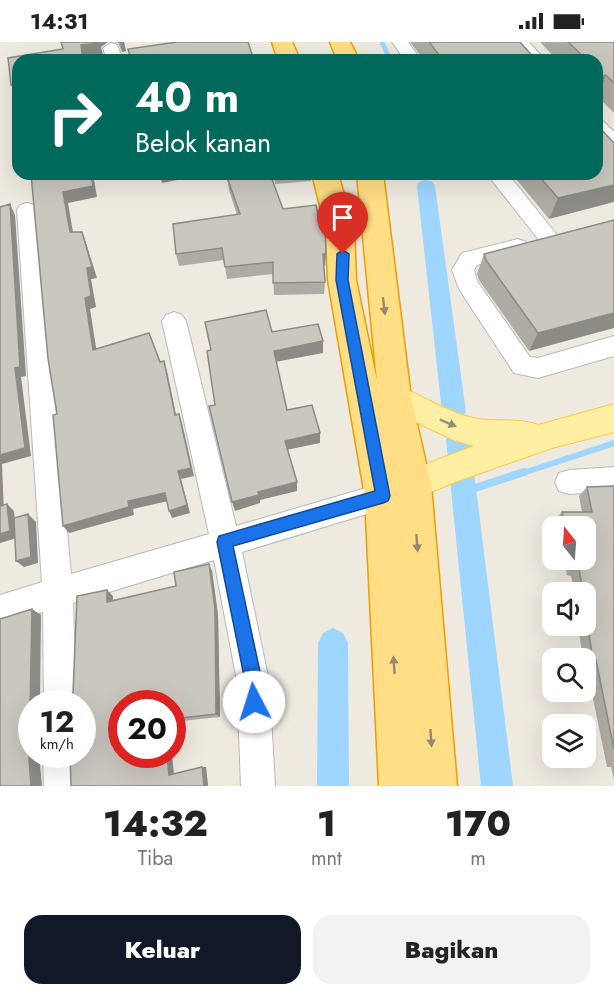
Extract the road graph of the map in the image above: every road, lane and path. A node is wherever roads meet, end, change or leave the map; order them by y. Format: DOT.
graph roads {
  1 [pos="520,42"];
  2 [pos="531,54"];
  3 [pos="603,131"];
  4 [pos="614,143"];
  5 [pos="327,180"];
  6 [pos="371,180"];
  7 [pos="502,180"];
  8 [pos="27,210"];
  9 [pos="571,233"];
  10 [pos="549,239"];
  11 [pos="174,321"];
  12 [pos="614,346"];
  13 [pos="395,398"];
  14 [pos="614,418"];
  15 [pos="552,434"];
  16 [pos="614,479"];
  17 [pos="569,482"];
  18 [pos="414,484"];
  19 [pos="225,542"];
  20 [pos="58,591"];
  21 [pos="0,610"];
  22 [pos="60,690"];
  23 [pos="60,768"];
  24 [pos="61,786"];
  25 [pos="258,786"];
  26 [pos="402,786"];
  27 [pos="434,786"];
  1 -- 2 [label="street"];
  3 -- 4 [label="street"];
  5 -- 18 [label="highway"];
  6 -- 13 [label="highway, one-way"];
  7 -- 10 [label="street"];
  8 -- 20 [label="street"];
  9 -- 10 [label="street"];
  10 -- 12 [label="street"];
  11 -- 19 [label="street"];
  13 -- 15 [label="main road, one-way"];
  13 -- 18 [label="highway"];
  14 -- 15 [label="main road"];
  15 -- 18 [label="main road"];
  16 -- 17 [label="street"];
  18 -- 19 [label="street"];
  26 -- 18 [label="highway, one-way"];
  18 -- 27 [label="highway, one-way"];
  19 -- 20 [label="street"];
  19 -- 25 [label="street"];
  20 -- 21 [label="street"];
  20 -- 22 [label="street"];
  23 -- 24 [label="street"];
}
